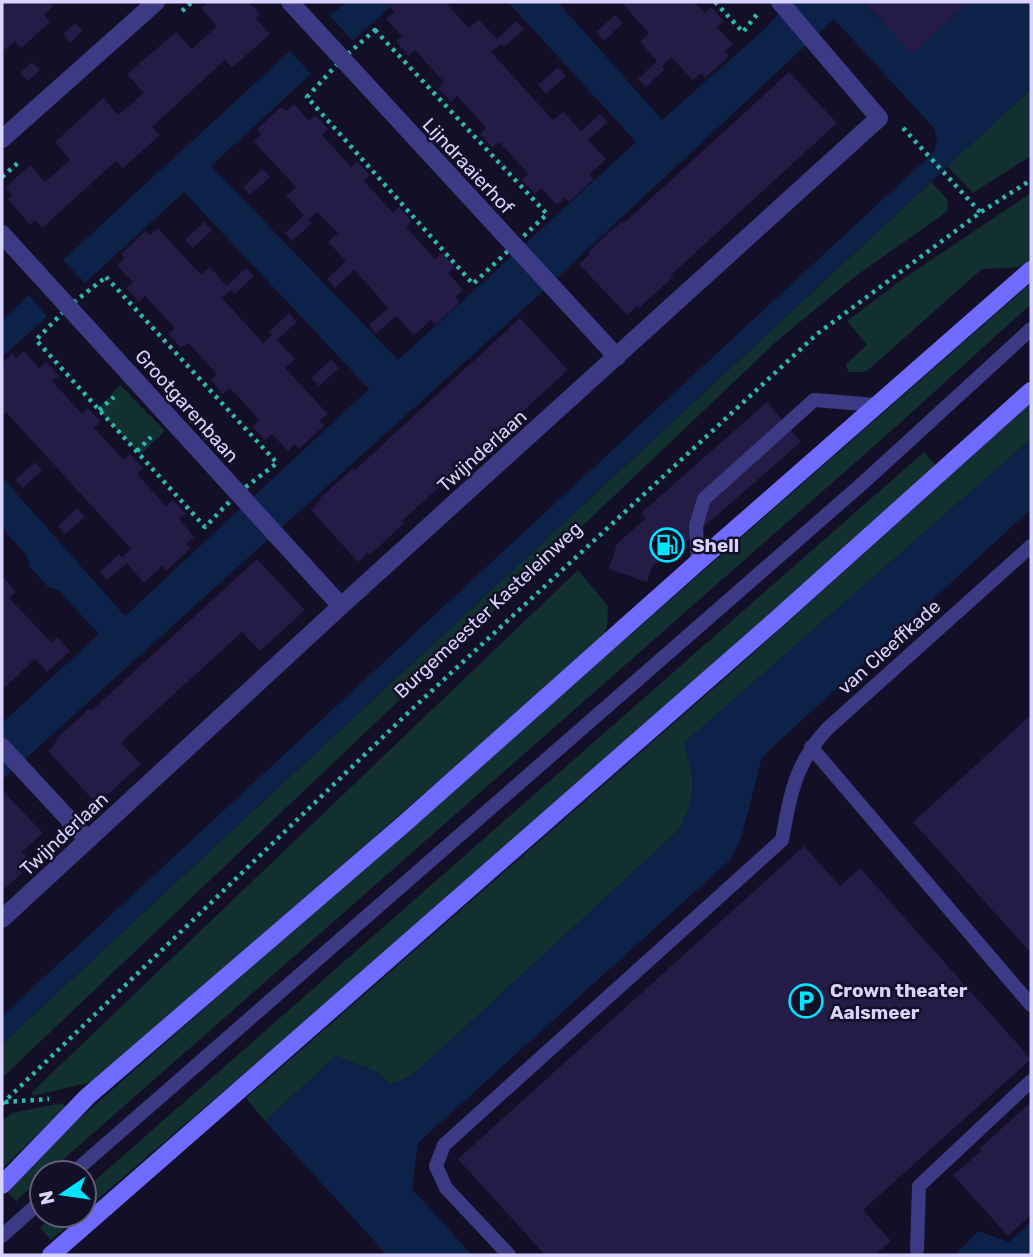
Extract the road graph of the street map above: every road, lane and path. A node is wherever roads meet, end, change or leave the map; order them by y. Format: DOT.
graph roads {
  1 [pos="156,2"];
  2 [pos="290,2"];
  3 [pos="715,2"];
  4 [pos="780,2"];
  5 [pos="759,12"];
  6 [pos="342,59"];
  7 [pos="879,118"];
  8 [pos="2,139"];
  9 [pos="1031,180"];
  10 [pos="981,212"];
  11 [pos="2,234"];
  12 [pos="514,247"];
  13 [pos="1031,270"];
  14 [pos="68,307"];
  15 [pos="1031,329"];
  16 [pos="617,357"];
  17 [pos="1031,391"];
  18 [pos="877,405"];
  19 [pos="239,494"];
  20 [pos="1031,546"];
  21 [pos="698,562"];
  22 [pos="341,606"];
  23 [pos="2,747"];
  24 [pos="811,747"];
  25 [pos="88,840"];
  26 [pos="2,919"];
  27 [pos="1031,1005"];
  28 [pos="1031,1081"];
  29 [pos="2,1104"];
  30 [pos="89,1159"];
  31 [pos="2,1185"];
  32 [pos="28,1213"];
  33 [pos="2,1236"];
  34 [pos="917,1250"];
  35 [pos="51,1255"];
  36 [pos="509,1255"];
  1 -- 8 [label="street"];
  2 -- 6 [label="street, Lijndraaierhof"];
  3 -- 5 [label="path"];
  4 -- 7 [label="street"];
  6 -- 12 [label="street, Lijndraaierhof"];
  6 -- 12 [label="path"];
  6 -- 12 [label="path"];
  7 -- 10 [label="path"];
  7 -- 16 [label="street, Twijnderlaan"];
  9 -- 10 [label="path, Burgemeester Kasteleinweg"];
  10 -- 29 [label="path, Burgemeester Kasteleinweg"];
  11 -- 14 [label="street, Grootgarenbaan"];
  12 -- 16 [label="street, Lijndraaierhof"];
  13 -- 18 [label="main road"];
  14 -- 19 [label="street, Grootgarenbaan"];
  14 -- 19 [label="path"];
  14 -- 19 [label="path"];
  15 -- 30 [label="lane"];
  16 -- 22 [label="street, Twijnderlaan"];
  17 -- 35 [label="main road"];
  18 -- 21 [label="main road"];
  18 -- 21 [label="lane"];
  19 -- 22 [label="street, Grootgarenbaan"];
  20 -- 24 [label="lane, van Cleeffkade"];
  21 -- 31 [label="main road"];
  22 -- 25 [label="street, Twijnderlaan"];
  23 -- 25 [label="street"];
  24 -- 27 [label="lane"];
  24 -- 36 [label="lane, van Cleeffkade"];
  25 -- 26 [label="street, Twijnderlaan"];
  28 -- 34 [label="lane"];
  32 -- 33 [label="lane"];
}
